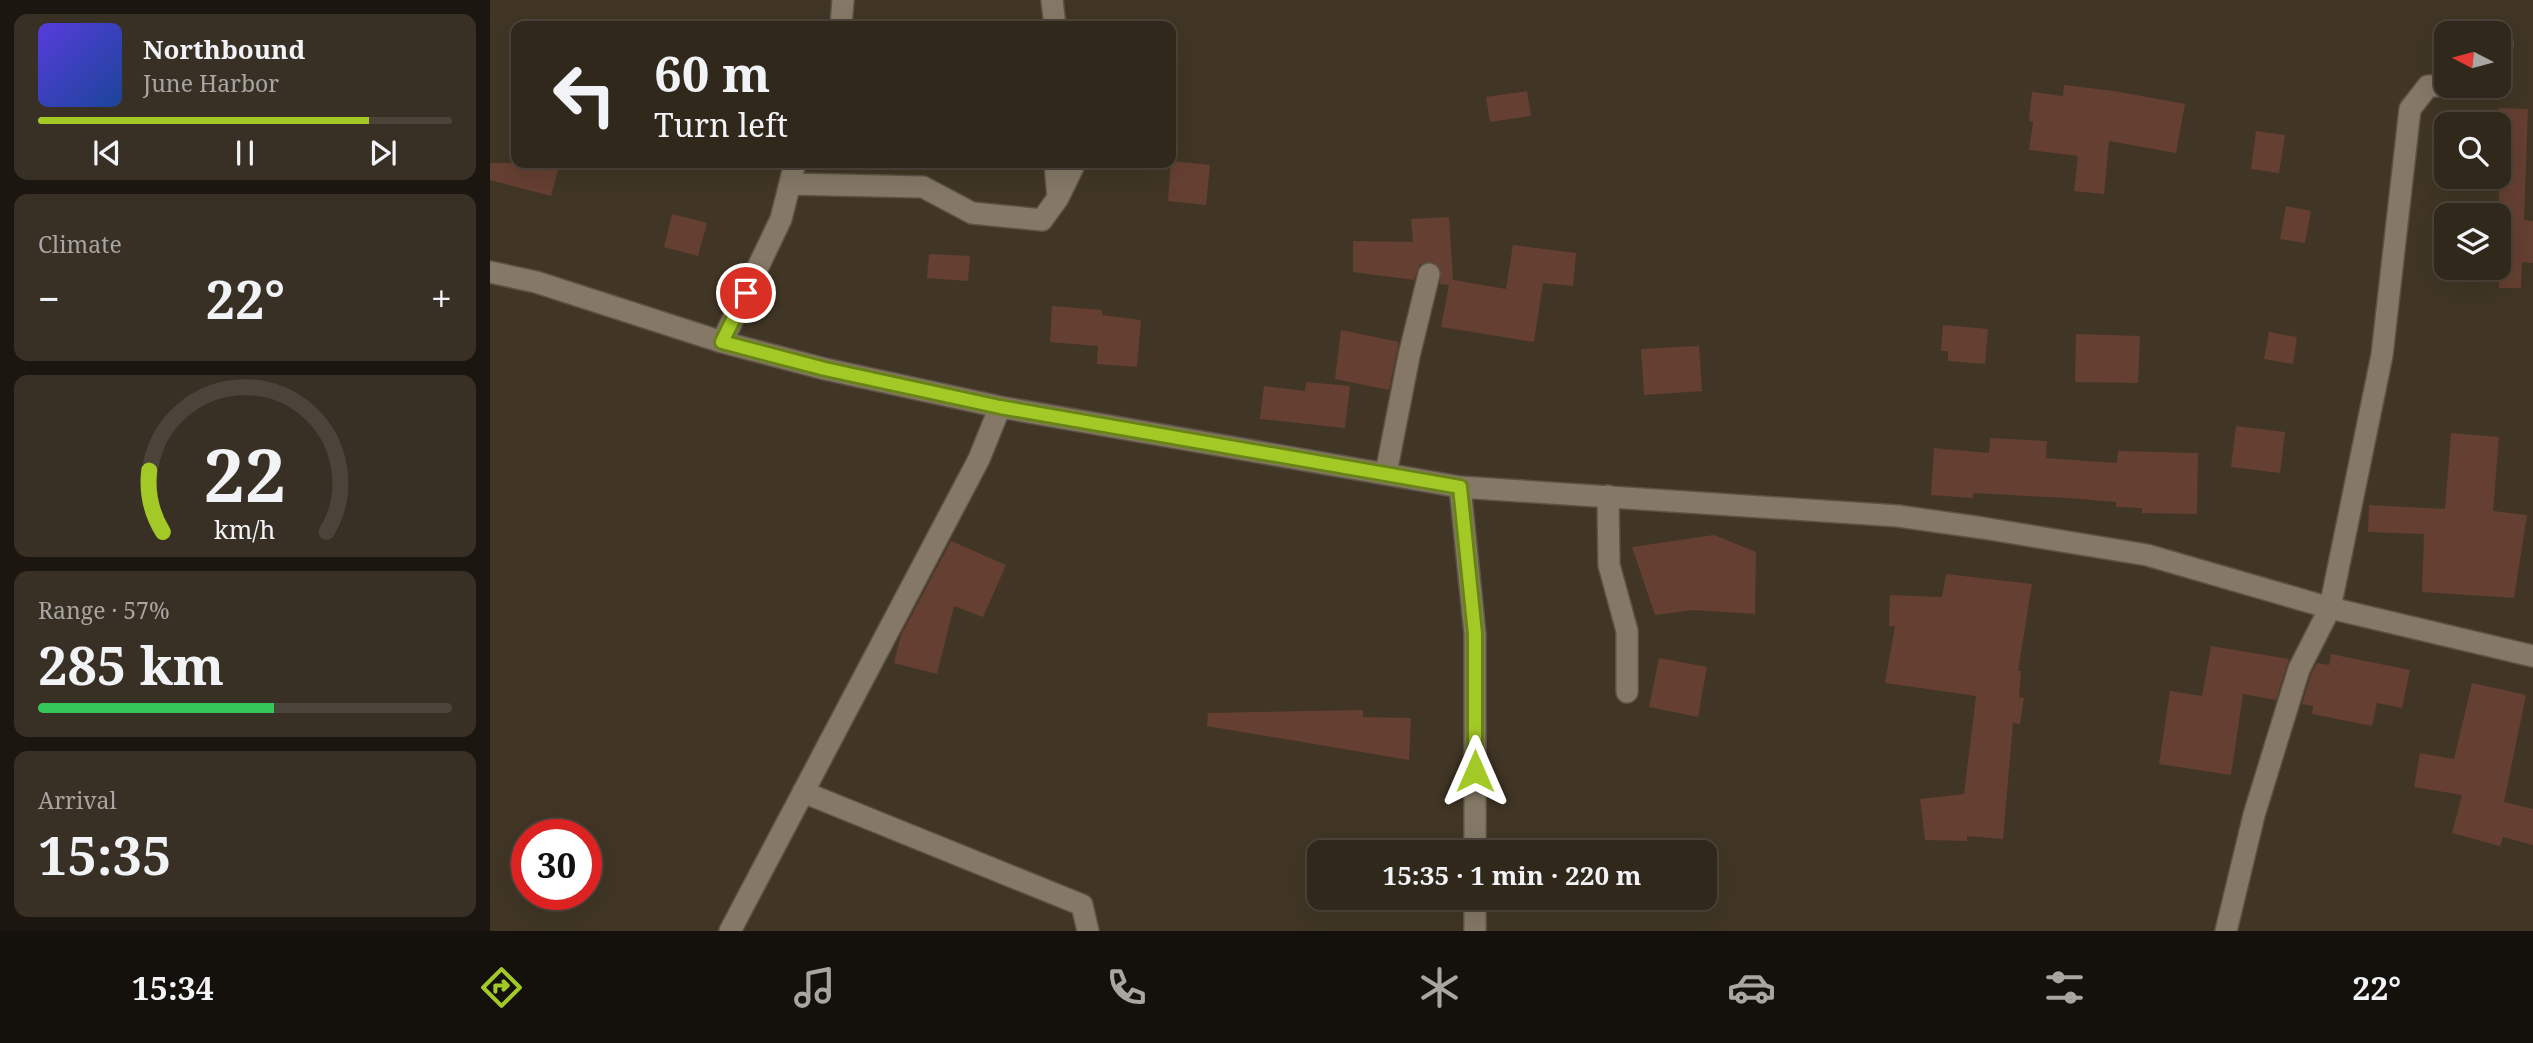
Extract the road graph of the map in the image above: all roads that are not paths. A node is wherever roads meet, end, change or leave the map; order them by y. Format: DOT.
graph roads {
  1 [pos="843,0"];
  2 [pos="1052,0"];
  3 [pos="841,21"];
  4 [pos="1054,21"];
  5 [pos="2434,86"];
  6 [pos="1055,168"];
  7 [pos="1073,168"];
  8 [pos="792,173"];
  9 [pos="1058,198"];
  10 [pos="490,272"];
  11 [pos="1429,274"];
  12 [pos="722,342"];
  13 [pos="1000,407"];
  14 [pos="1386,473"];
  15 [pos="1460,487"];
  16 [pos="1608,496"];
  17 [pos="2330,608"];
  18 [pos="2533,656"];
  19 [pos="1627,692"];
  20 [pos="803,792"];
  21 [pos="1475,840"];
  22 [pos="1475,910"];
  23 [pos="730,931"];
  24 [pos="1088,931"];
  25 [pos="1475,931"];
  26 [pos="2225,931"];
  1 -- 3 [label="street"];
  2 -- 4 [label="street"];
  5 -- 17 [label="street"];
  6 -- 9 [label="street"];
  7 -- 9 [label="street"];
  8 -- 9 [label="street"];
  8 -- 12 [label="street"];
  10 -- 12 [label="street"];
  11 -- 14 [label="street"];
  12 -- 13 [label="street"];
  13 -- 14 [label="street"];
  13 -- 20 [label="street"];
  14 -- 15 [label="street"];
  15 -- 16 [label="street"];
  15 -- 21 [label="street"];
  16 -- 17 [label="street"];
  16 -- 19 [label="street"];
  17 -- 18 [label="street"];
  17 -- 26 [label="street"];
  20 -- 23 [label="street"];
  20 -- 24 [label="street"];
  22 -- 25 [label="street"];
}
